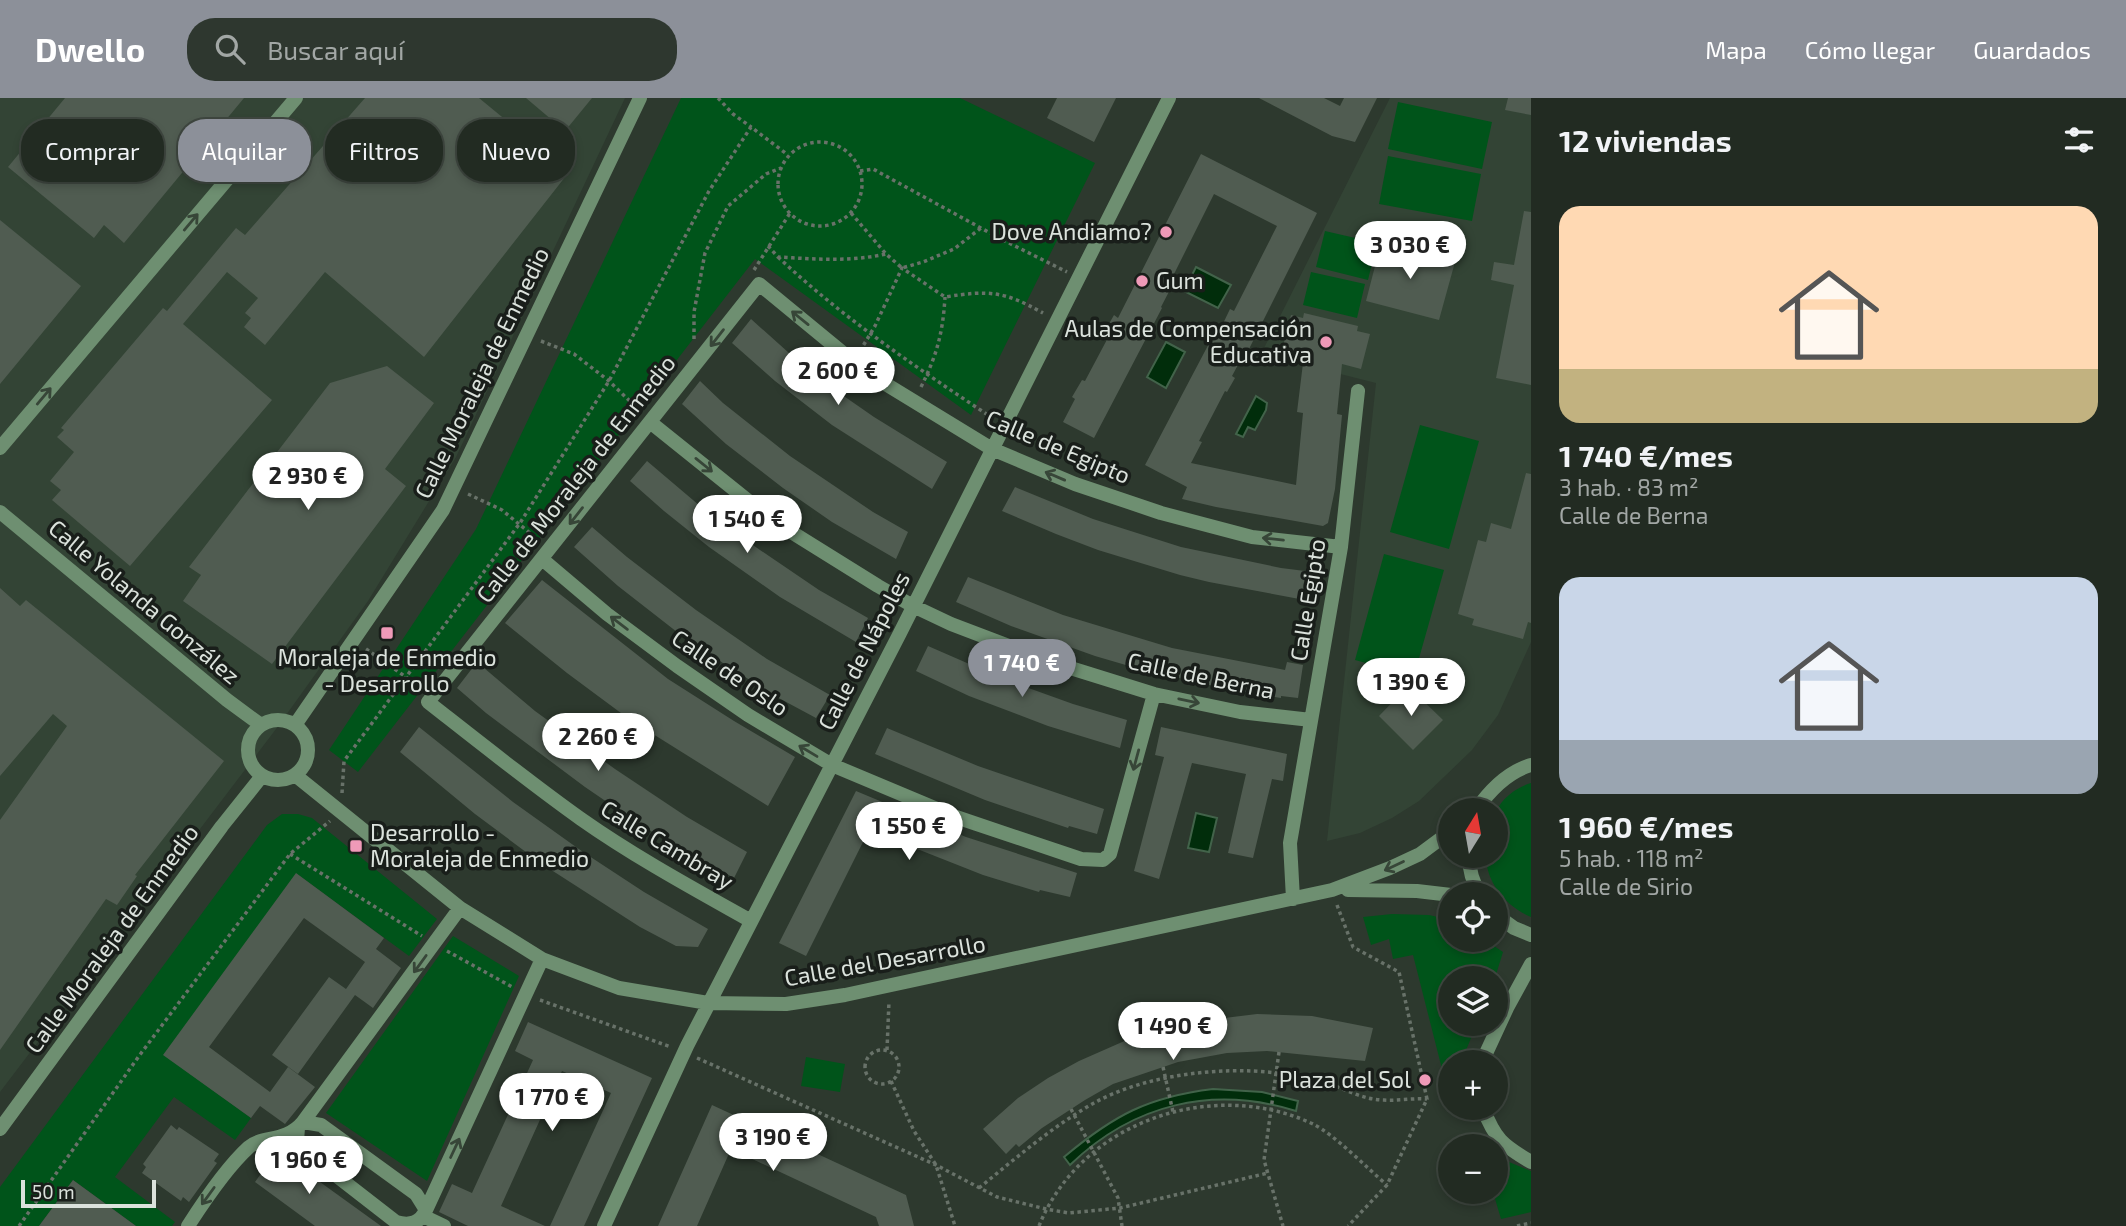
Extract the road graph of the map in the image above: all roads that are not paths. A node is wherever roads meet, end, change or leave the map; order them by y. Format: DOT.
graph roads {
  1 [pos="296,98"];
  2 [pos="640,98"];
  3 [pos="1170,98"];
  4 [pos="759,284"];
  5 [pos="1358,391"];
  6 [pos="650,422"];
  7 [pos="0,448"];
  8 [pos="992,449"];
  9 [pos="0,512"];
  10 [pos="1340,547"];
  11 [pos="546,554"];
  12 [pos="913,606"];
  13 [pos="1154,694"];
  14 [pos="431,699"];
  15 [pos="1311,720"];
  16 [pos="261,725"];
  17 [pos="295,725"];
  18 [pos="1531,753"];
  19 [pos="832,765"];
  20 [pos="1526,767"];
  21 [pos="295,775"];
  22 [pos="262,776"];
  23 [pos="1485,798"];
  24 [pos="1438,841"];
  25 [pos="1332,890"];
  26 [pos="1438,893"];
  27 [pos="1293,899"];
  28 [pos="460,908"];
  29 [pos="751,921"];
  30 [pos="1508,924"];
  31 [pos="1531,935"];
  32 [pos="541,959"];
  33 [pos="1531,964"];
  34 [pos="708,1003"];
  35 [pos="1488,1050"];
  36 [pos="1488,1120"];
  37 [pos="301,1125"];
  38 [pos="0,1129"];
  39 [pos="1531,1162"];
  40 [pos="421,1219"];
  41 [pos="188,1226"];
  42 [pos="444,1226"];
  43 [pos="604,1226"];
  7 -- 1 [label="street, one-way"];
  2 -- 17 [label="street, Calle Moraleja de Enmedio"];
  3 -- 8 [label="street, Calle de Nápoles"];
  4 -- 6 [label="street, Calle de Moraleja de Enmedio, one-way"];
  8 -- 4 [label="street, Calle de Egipto, one-way"];
  5 -- 10 [label="street, Calle Egipto"];
  6 -- 11 [label="street, Calle de Moraleja de Enmedio, one-way"];
  6 -- 12 [label="street, Calle de Berna, one-way"];
  10 -- 8 [label="street, Calle de Egipto, one-way"];
  8 -- 12 [label="street, Calle de Nápoles"];
  9 -- 16 [label="street, Calle Yolanda González"];
  10 -- 15 [label="street, Calle Egipto"];
  11 -- 14 [label="street, Calle de Moraleja de Enmedio"];
  19 -- 11 [label="street, Calle de Oslo, one-way"];
  12 -- 13 [label="street, Calle de Berna"];
  12 -- 19 [label="street, Calle de Nápoles"];
  13 -- 15 [label="street, Calle de Berna, one-way"];
  13 -- 19 [label="street, Calle de Oslo, one-way"];
  14 -- 29 [label="street, Calle Cambray"];
  15 -- 27 [label="street, Calle Egipto"];
  16 -- 17 [label="street"];
  16 -- 22 [label="street"];
  17 -- 21 [label="street"];
  18 -- 20 [label="street"];
  19 -- 29 [label="street, Calle de Nápoles"];
  20 -- 23 [label="street"];
  21 -- 22 [label="street"];
  21 -- 28 [label="street, Calle del Desarrollo"];
  22 -- 38 [label="street, Calle Moraleja de Enmedio"];
  24 -- 25 [label="street, Calle del Desarrollo, one-way"];
  25 -- 26 [label="street, Calle del Desarrollo"];
  25 -- 27 [label="street, Calle del Desarrollo"];
  27 -- 34 [label="street, Calle del Desarrollo"];
  28 -- 32 [label="street, Calle del Desarrollo"];
  28 -- 37 [label="street, one-way"];
  29 -- 34 [label="street, Calle de Nápoles"];
  30 -- 31 [label="street"];
  32 -- 34 [label="street, Calle del Desarrollo"];
  40 -- 32 [label="street, one-way"];
  33 -- 35 [label="street"];
  34 -- 43 [label="street, Calle de Nápoles"];
  36 -- 39 [label="street"];
  37 -- 40 [label="street"];
  37 -- 40 [label="street"];
  37 -- 41 [label="street, one-way"];
  40 -- 42 [label="street"];
}
